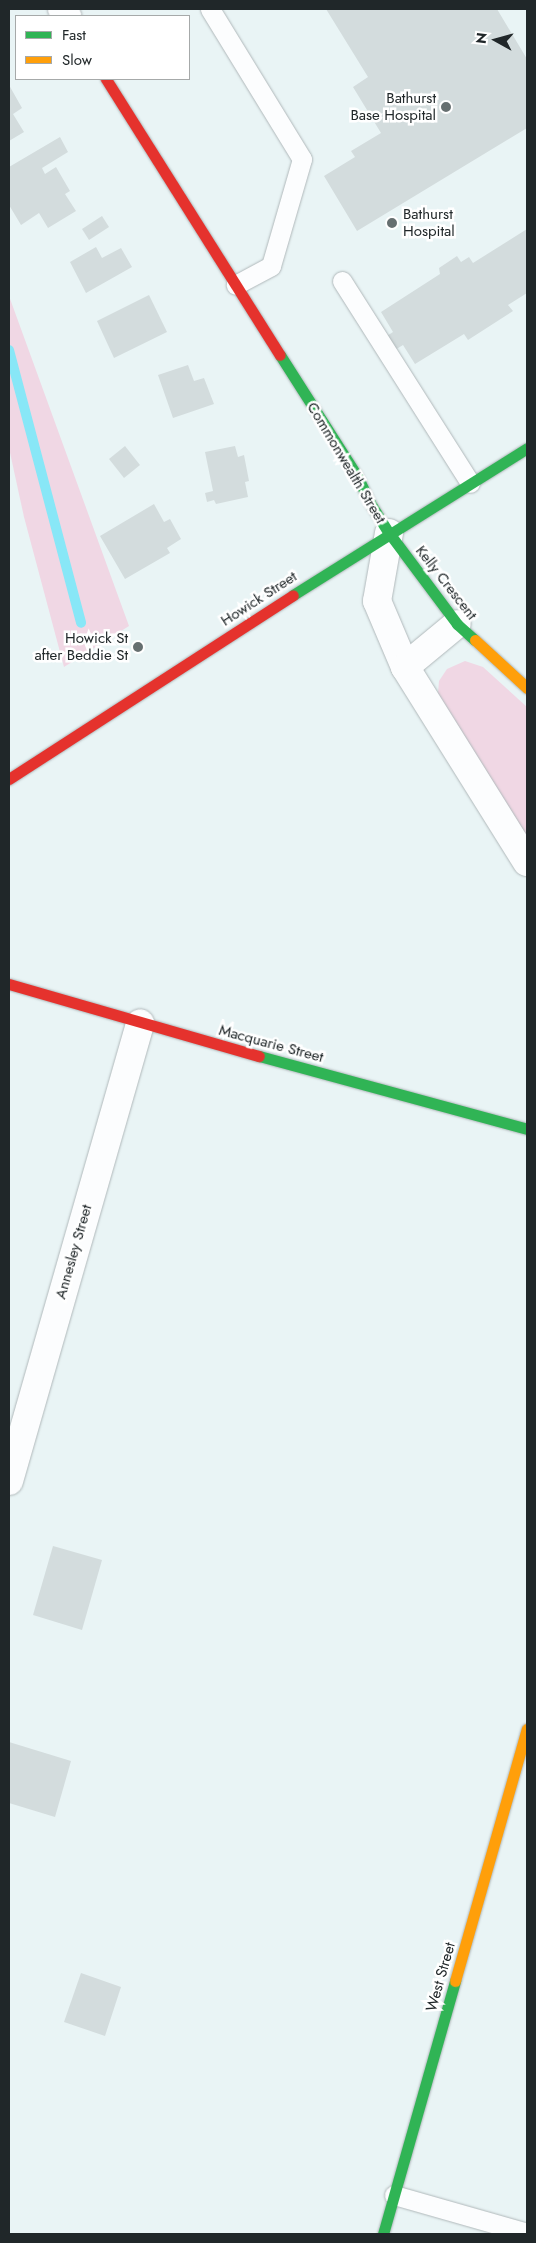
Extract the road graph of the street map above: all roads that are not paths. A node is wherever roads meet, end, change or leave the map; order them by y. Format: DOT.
graph roads {
  1 [pos="210,9"];
  2 [pos="107,80"];
  3 [pos="342,281"];
  4 [pos="236,285"];
  5 [pos="527,448"];
  6 [pos="470,484"];
  7 [pos="389,534"];
  8 [pos="457,624"];
  9 [pos="405,667"];
  10 [pos="527,688"];
  11 [pos="11,774"];
  12 [pos="527,862"];
  13 [pos="9,984"];
  14 [pos="140,1023"];
  15 [pos="527,1130"];
  16 [pos="9,1481"];
  17 [pos="527,1729"];
  18 [pos="394,2195"];
  19 [pos="527,2233"];
  20 [pos="383,2234"];
  1 -- 4 [label="lane"];
  2 -- 4 [label="street, Commonwealth Street"];
  3 -- 6 [label="lane"];
  4 -- 7 [label="street, Commonwealth Street"];
  5 -- 6 [label="street, Howick Street"];
  6 -- 7 [label="street, Howick Street"];
  7 -- 8 [label="street, Kelly Crescent"];
  7 -- 9 [label="street, Commonwealth Street"];
  7 -- 11 [label="street, Howick Street"];
  8 -- 9 [label="street"];
  8 -- 10 [label="street, Kelly Crescent"];
  9 -- 12 [label="street, Commonwealth Street"];
  13 -- 14 [label="street, Macquarie Street"];
  14 -- 15 [label="street, Macquarie Street"];
  14 -- 16 [label="street, Annesley Street"];
  17 -- 18 [label="street, West Street"];
  18 -- 19 [label="lane"];
  18 -- 20 [label="street, West Street"];
}
